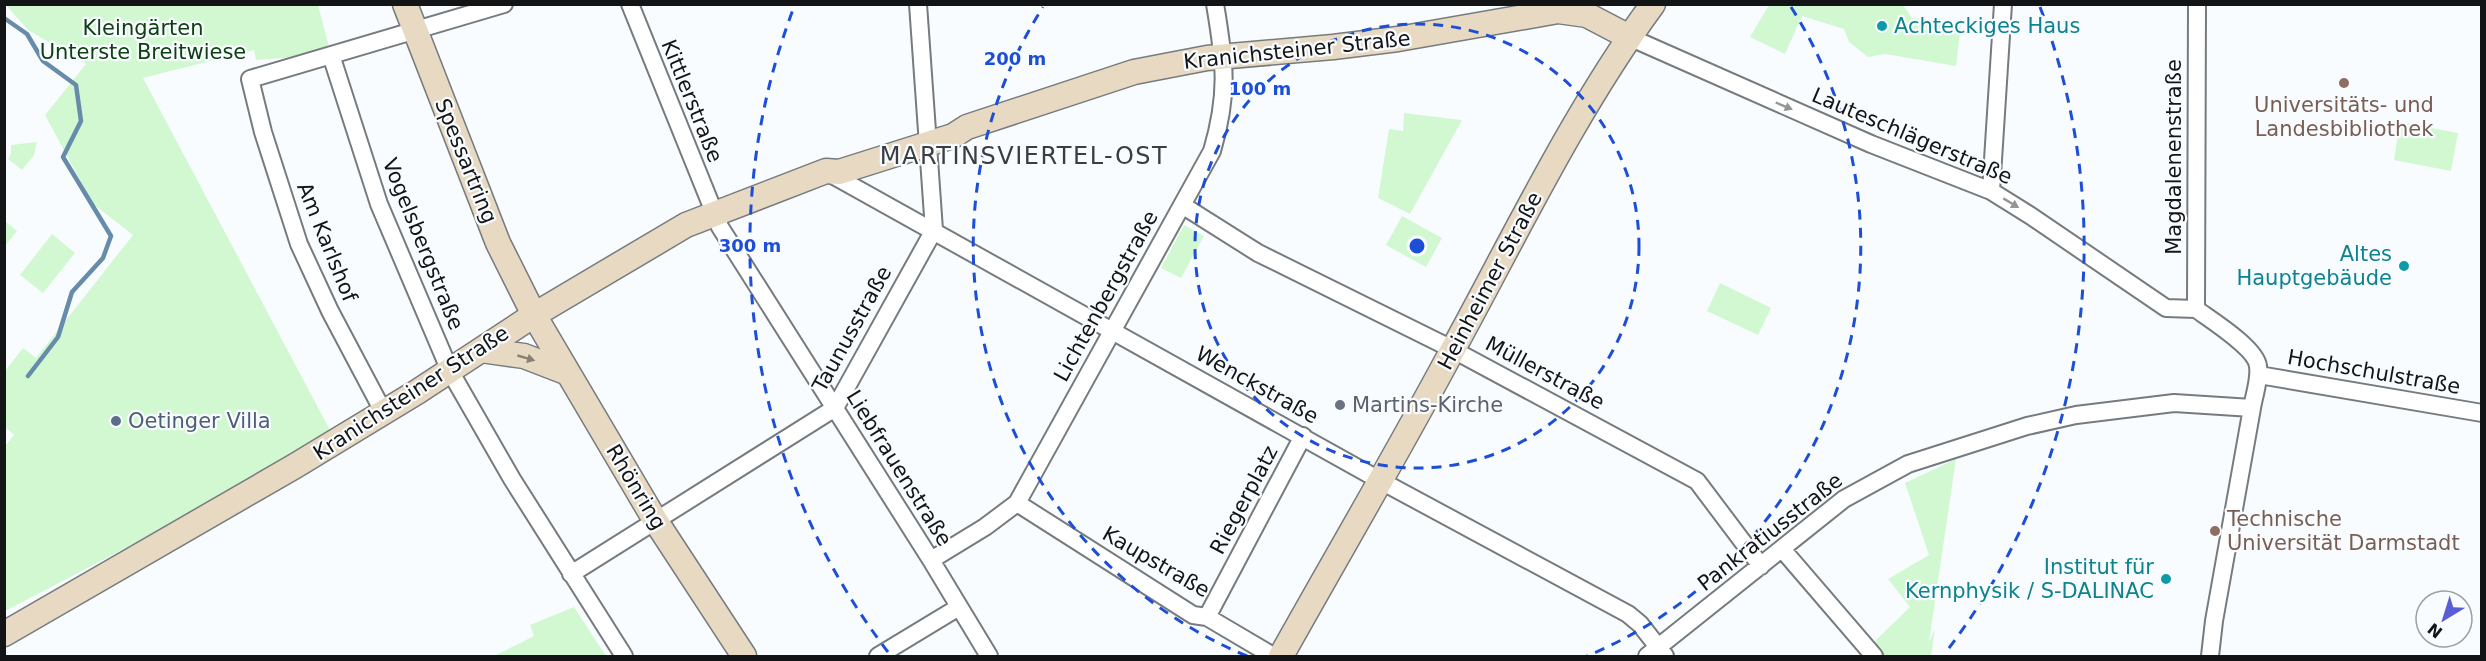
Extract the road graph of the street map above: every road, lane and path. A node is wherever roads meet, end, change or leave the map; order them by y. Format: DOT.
graph roads {
  1 [pos="405,4"];
  2 [pos="504,4"];
  3 [pos="630,4"];
  4 [pos="918,4"];
  5 [pos="1215,4"];
  6 [pos="1653,4"];
  7 [pos="2003,4"];
  8 [pos="2197,4"];
  9 [pos="1559,8"];
  10 [pos="414,30"];
  11 [pos="1629,37"];
  12 [pos="331,55"];
  13 [pos="1224,56"];
  14 [pos="928,139"];
  15 [pos="826,171"];
  16 [pos="1991,191"];
  17 [pos="1182,205"];
  18 [pos="713,214"];
  19 [pos="934,230"];
  20 [pos="2196,309"];
  21 [pos="534,315"];
  22 [pos="1113,331"];
  23 [pos="481,350"];
  24 [pos="1453,350"];
  25 [pos="450,371"];
  26 [pos="568,373"];
  27 [pos="2259,375"];
  28 [pos="834,408"];
  29 [pos="2252,408"];
  30 [pos="384,413"];
  31 [pos="2481,413"];
  32 [pos="1303,436"];
  33 [pos="1373,476"];
  34 [pos="1017,503"];
  35 [pos="655,520"];
  36 [pos="1782,549"];
  37 [pos="931,560"];
  38 [pos="1761,566"];
  39 [pos="571,574"];
  40 [pos="959,607"];
  41 [pos="1207,617"];
  42 [pos="4,634"];
  43 [pos="1656,654"];
  44 [pos="624,657"];
  45 [pos="744,657"];
  46 [pos="878,657"];
  47 [pos="989,657"];
  48 [pos="1273,657"];
  49 [pos="1281,657"];
  50 [pos="1874,657"];
  51 [pos="2210,657"];
  1 -- 10 [label="main road, Spessartring"];
  2 -- 10 [label="street"];
  3 -- 18 [label="street, Kittlerstraße"];
  4 -- 14 [label="street"];
  5 -- 13 [label="street, Lichtenbergstraße"];
  6 -- 11 [label="main road, Heinheimer Straße"];
  7 -- 16 [label="street"];
  8 -- 20 [label="street, Magdalenenstraße"];
  9 -- 11 [label="main road, Kranichsteiner Straße"];
  9 -- 13 [label="main road, Kranichsteiner Straße"];
  10 -- 12 [label="street"];
  10 -- 21 [label="main road, Spessartring"];
  11 -- 16 [label="street, Lauteschlägerstraße, one-way"];
  11 -- 24 [label="main road, Heinheimer Straße"];
  12 -- 25 [label="street, Vogelsbergstraße"];
  12 -- 30 [label="street, Am Karlshof"];
  13 -- 14 [label="main road, Kranichsteiner Straße"];
  13 -- 17 [label="street, Lichtenbergstraße"];
  14 -- 15 [label="main road, Kranichsteiner Straße"];
  14 -- 19 [label="street"];
  15 -- 18 [label="main road, Kranichsteiner Straße"];
  15 -- 19 [label="street, Wenckstraße"];
  16 -- 20 [label="street, Lauteschlägerstraße, one-way"];
  17 -- 22 [label="street, Lichtenbergstraße"];
  17 -- 24 [label="street, Müllerstraße"];
  18 -- 21 [label="main road, Kranichsteiner Straße"];
  18 -- 28 [label="street, Liebfrauenstraße"];
  19 -- 22 [label="street, Wenckstraße"];
  19 -- 28 [label="street, Taunusstraße"];
  20 -- 27 [label="street"];
  21 -- 23 [label="main road, Kranichsteiner Straße"];
  21 -- 26 [label="main road, Rhönring"];
  22 -- 32 [label="street, Wenckstraße"];
  22 -- 34 [label="street, Lichtenbergstraße"];
  23 -- 25 [label="main road, Kranichsteiner Straße"];
  23 -- 26 [label="main road, one-way"];
  24 -- 33 [label="main road, Heinheimer Straße"];
  24 -- 38 [label="street, Müllerstraße"];
  25 -- 30 [label="main road, Kranichsteiner Straße"];
  25 -- 39 [label="street, Vogelsbergstraße"];
  26 -- 35 [label="main road, Rhönring"];
  27 -- 29 [label="street"];
  27 -- 31 [label="street, Hochschulstraße"];
  28 -- 35 [label="street, Taunusstraße"];
  28 -- 37 [label="street, Liebfrauenstraße"];
  29 -- 36 [label="street, Pankratiusstraße"];
  29 -- 51 [label="street"];
  30 -- 42 [label="main road, Kranichsteiner Straße"];
  32 -- 33 [label="street, Wenckstraße"];
  32 -- 41 [label="street, Riegerplatz"];
  33 -- 43 [label="street, Wenckstraße"];
  33 -- 49 [label="main road, Heinheimer Straße"];
  34 -- 37 [label="street, Lichtenbergstraße"];
  34 -- 41 [label="street, Kaupstraße"];
  35 -- 39 [label="street, Taunusstraße"];
  35 -- 45 [label="main road, Rhönring"];
  36 -- 38 [label="street, Pankratiusstraße"];
  36 -- 50 [label="street"];
  37 -- 40 [label="street, Liebfrauenstraße"];
  38 -- 43 [label="street, Pankratiusstraße"];
  39 -- 44 [label="street, Vogelsbergstraße"];
  40 -- 46 [label="street"];
  40 -- 47 [label="street, Liebfrauenstraße"];
  41 -- 48 [label="street, Kaupstraße"];
}
